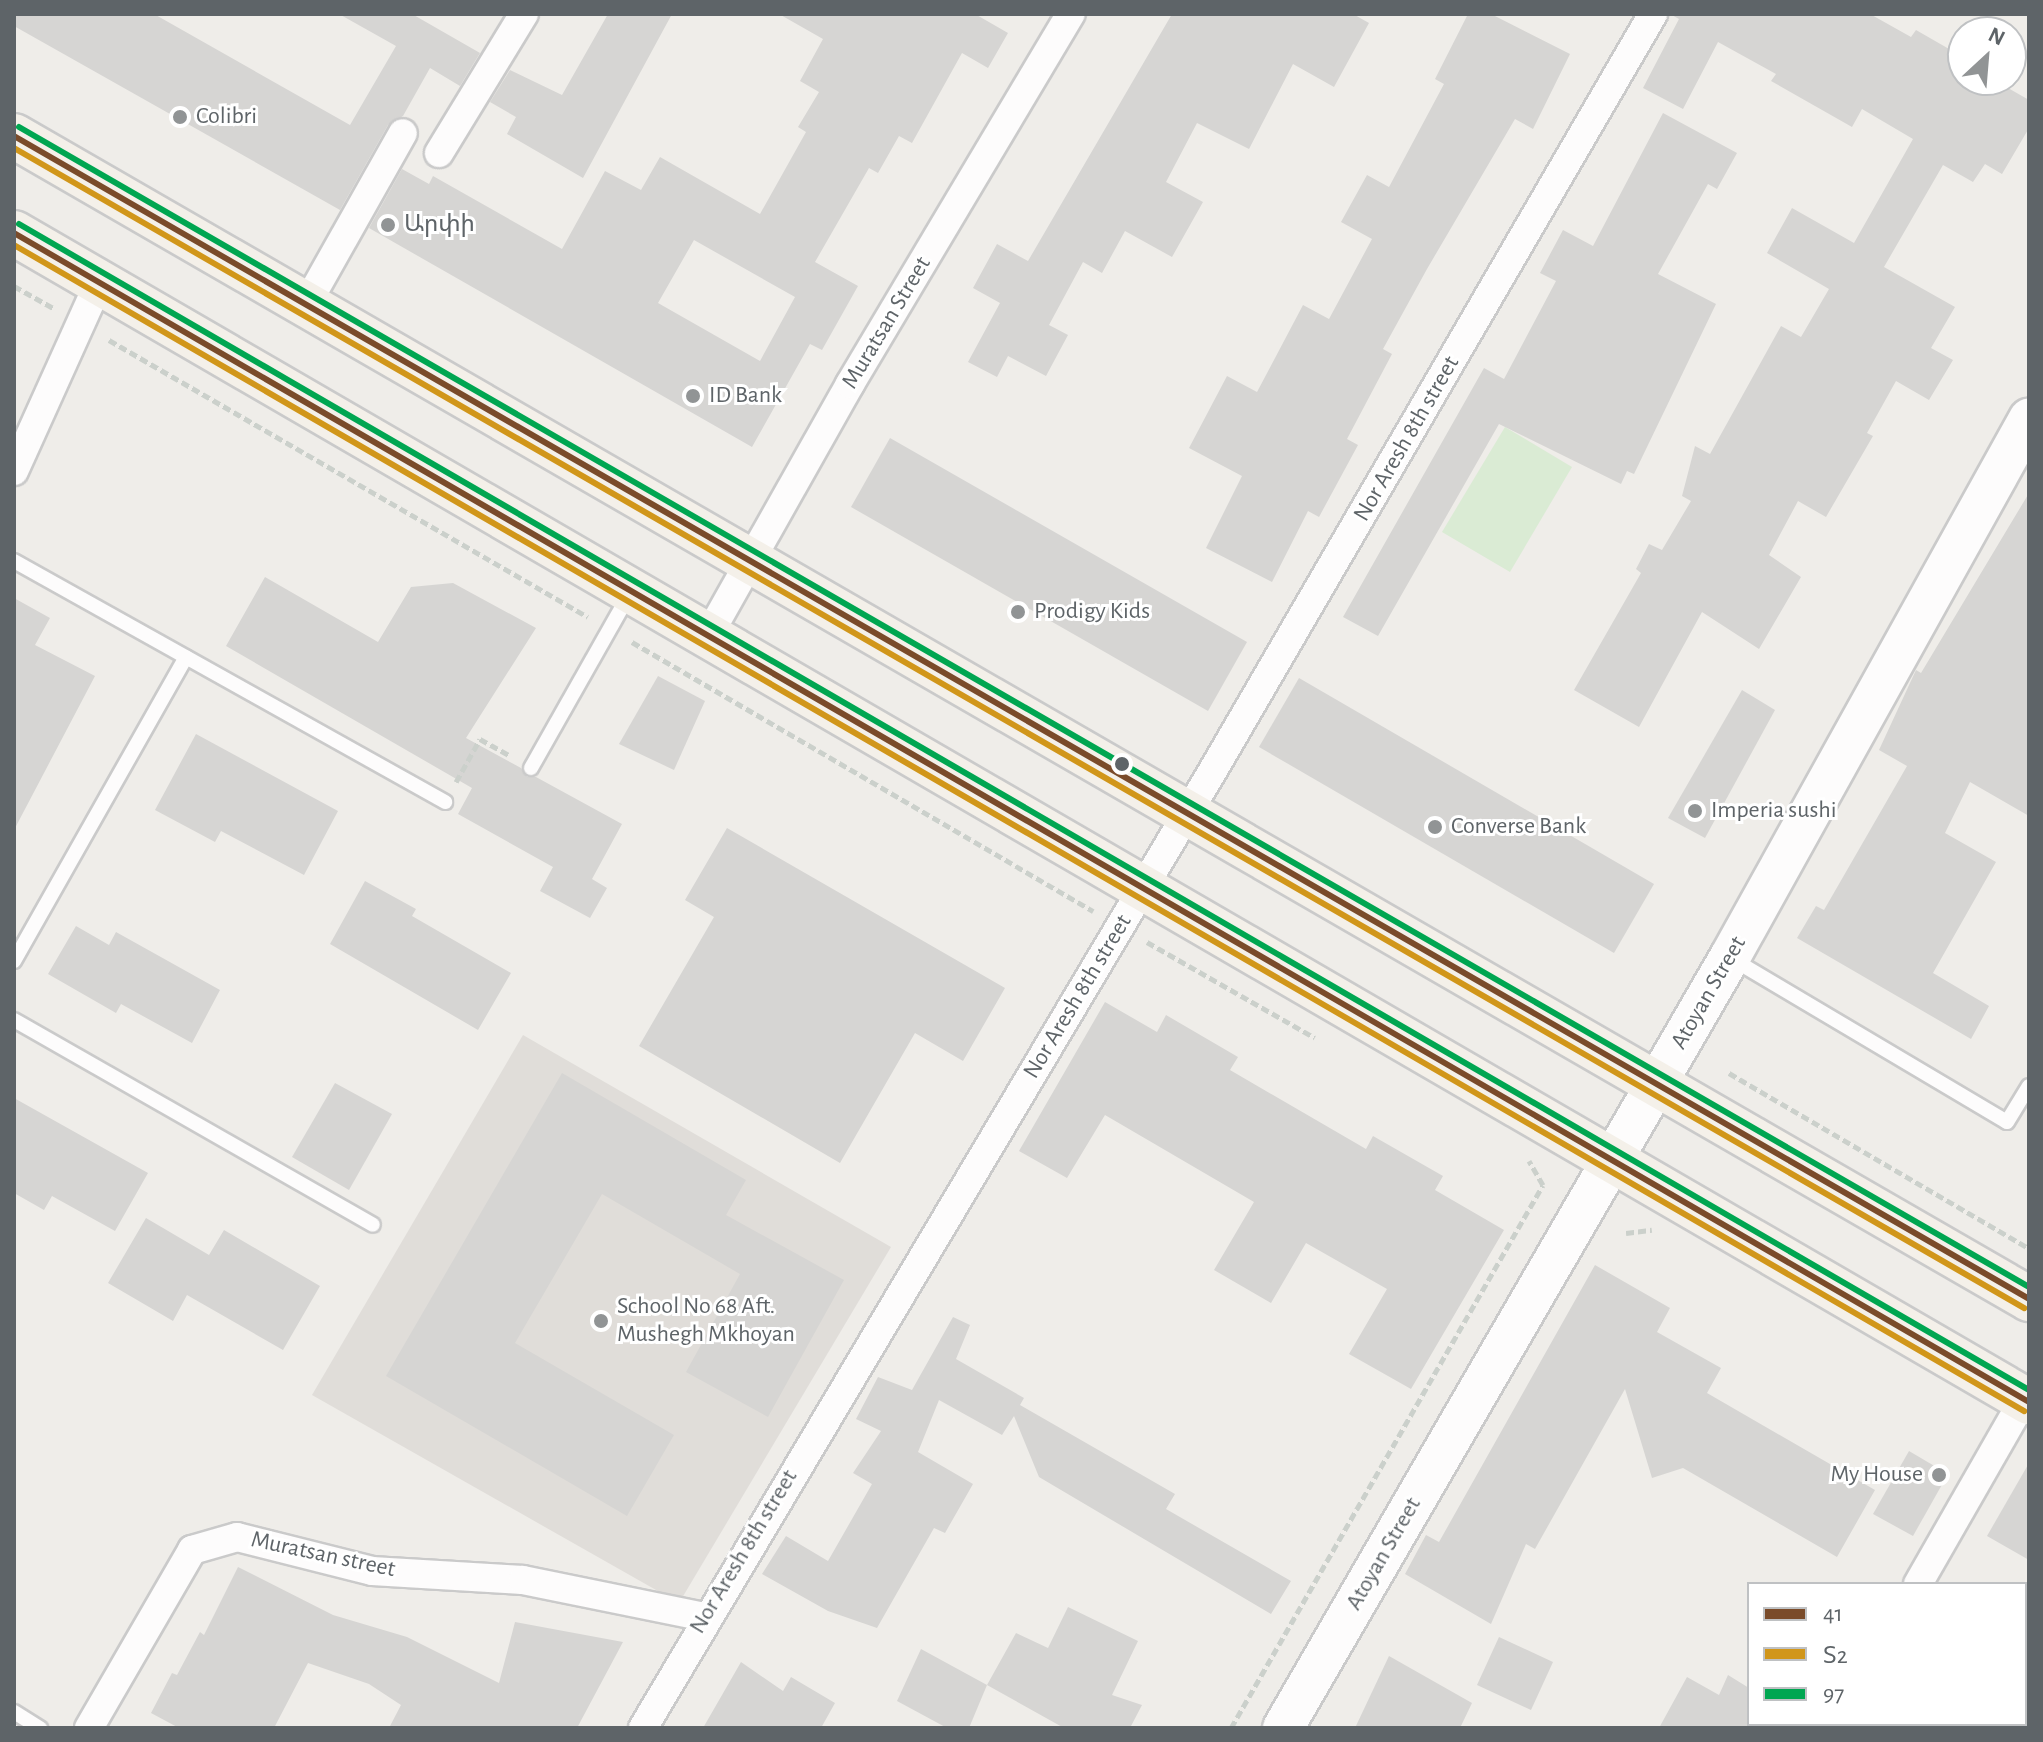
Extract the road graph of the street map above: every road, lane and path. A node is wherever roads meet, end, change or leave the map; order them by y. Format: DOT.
graph roads {
  1 [pos="524,14"];
  2 [pos="1071,14"];
  3 [pos="1653,14"];
  4 [pos="403,133"];
  5 [pos="14,136"];
  6 [pos="439,153"];
  7 [pos="14,233"];
  8 [pos="99,283"];
  9 [pos="14,286"];
  10 [pos="306,305"];
  11 [pos="79,323"];
  12 [pos="2029,419"];
  13 [pos="14,471"];
  14 [pos="14,561"];
  15 [pos="751,562"];
  16 [pos="632,591"];
  17 [pos="609,629"];
  18 [pos="708,636"];
  19 [pos="186,657"];
  20 [pos="531,768"];
  21 [pos="445,802"];
  22 [pos="1187,813"];
  23 [pos="1142,888"];
  24 [pos="1121,927"];
  25 [pos="1730,957"];
  26 [pos="14,961"];
  27 [pos="14,1020"];
  28 [pos="1328,1046"];
  29 [pos="1729,1073"];
  30 [pos="1656,1085"];
  31 [pos="2029,1086"];
  32 [pos="1516,1154"];
  33 [pos="1612,1162"];
  34 [pos="373,1225"];
  35 [pos="1657,1229"];
  36 [pos="1626,1233"];
  37 [pos="2029,1248"];
  38 [pos="2029,1299"];
  39 [pos="2027,1401"];
  40 [pos="1919,1582"];
  41 [pos="705,1617"];
  42 [pos="14,1712"];
  43 [pos="40,1728"];
  44 [pos="89,1728"];
  45 [pos="643,1728"];
  46 [pos="1231,1728"];
  47 [pos="1283,1728"];
  1 -- 6 [label="street"];
  2 -- 15 [label="street, Muratsan Street"];
  3 -- 22 [label="street, Nor Aresh 8th street"];
  4 -- 10 [label="street"];
  5 -- 10 [label="main road"];
  7 -- 8 [label="main road"];
  8 -- 11 [label="street"];
  8 -- 16 [label="main road"];
  9 -- 11 [label="path"];
  10 -- 15 [label="main road"];
  11 -- 13 [label="street"];
  11 -- 17 [label="path"];
  12 -- 25 [label="main road, Atoyan Street"];
  14 -- 19 [label="lane"];
  15 -- 18 [label="street, Muratsan Street"];
  15 -- 22 [label="main road"];
  16 -- 17 [label="lane"];
  16 -- 18 [label="main road"];
  17 -- 20 [label="lane"];
  17 -- 24 [label="path"];
  18 -- 23 [label="main road"];
  19 -- 21 [label="lane"];
  19 -- 26 [label="lane"];
  20 -- 21 [label="path"];
  22 -- 23 [label="street, Nor Aresh 8th street"];
  22 -- 30 [label="main road"];
  23 -- 24 [label="street, Nor Aresh 8th street"];
  23 -- 33 [label="main road"];
  24 -- 28 [label="path"];
  24 -- 41 [label="street, Nor Aresh 8th street"];
  25 -- 30 [label="main road, Atoyan Street"];
  25 -- 31 [label="lane"];
  27 -- 34 [label="lane"];
  29 -- 37 [label="path"];
  30 -- 33 [label="main road, Atoyan Street"];
  30 -- 38 [label="main road"];
  32 -- 46 [label="path"];
  33 -- 39 [label="main road"];
  33 -- 47 [label="main road, Atoyan Street"];
  35 -- 36 [label="path"];
  39 -- 40 [label="street"];
  41 -- 44 [label="street, Muratsan street"];
  41 -- 45 [label="street, Nor Aresh 8th street"];
  42 -- 43 [label="lane"];
}
